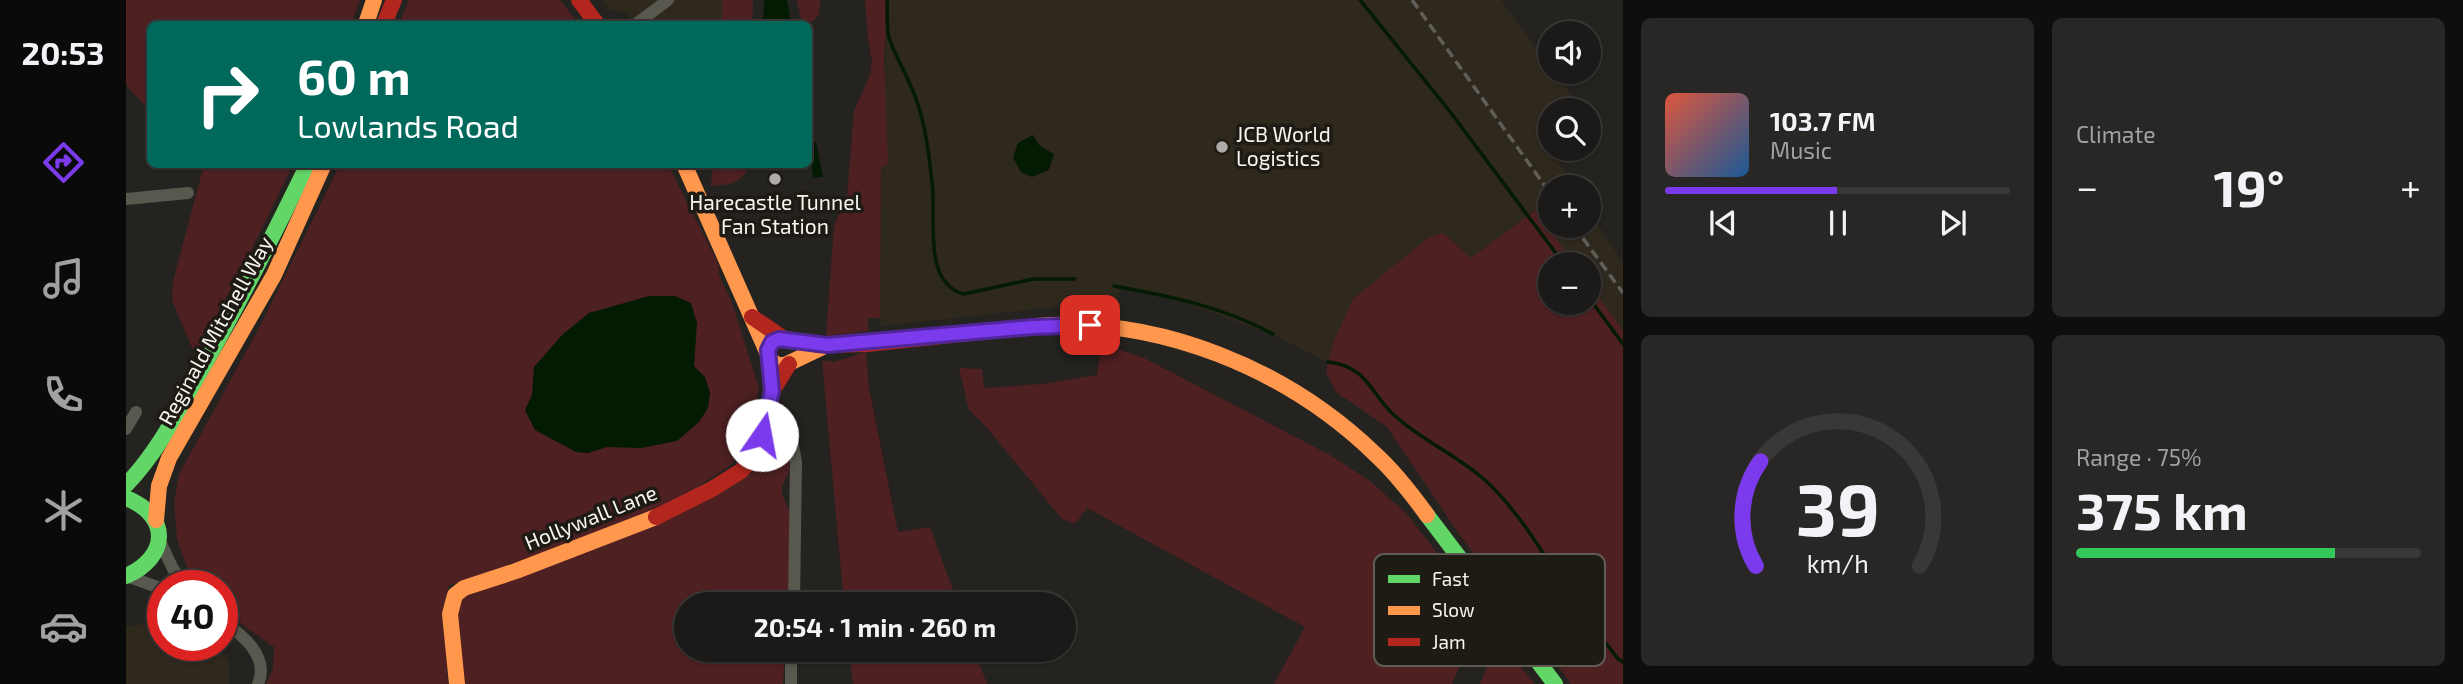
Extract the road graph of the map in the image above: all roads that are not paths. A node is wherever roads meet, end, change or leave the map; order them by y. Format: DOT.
graph roads {
  1 [pos="374,0"];
  2 [pos="394,0"];
  3 [pos="579,0"];
  4 [pos="668,0"];
  5 [pos="367,21"];
  6 [pos="385,21"];
  7 [pos="595,21"];
  8 [pos="640,21"];
  9 [pos="306,168"];
  10 [pos="322,168"];
  11 [pos="686,168"];
  12 [pos="181,197"];
  13 [pos="126,200"];
  14 [pos="752,317"];
  15 [pos="786,339"];
  16 [pos="827,345"];
  17 [pos="769,354"];
  18 [pos="791,362"];
  19 [pos="772,391"];
  20 [pos="767,409"];
  21 [pos="126,485"];
  22 [pos="126,498"];
  23 [pos="156,520"];
  24 [pos="159,538"];
  25 [pos="1456,554"];
  26 [pos="174,570"];
  27 [pos="126,576"];
  28 [pos="147,583"];
  29 [pos="794,592"];
  30 [pos="238,632"];
  31 [pos="791,662"];
  32 [pos="1541,666"];
  33 [pos="258,684"];
  34 [pos="457,684"];
  35 [pos="791,684"];
  36 [pos="1555,684"];
  1 -- 5 [label="street"];
  2 -- 6 [label="street"];
  3 -- 7 [label="street"];
  4 -- 8 [label="street"];
  9 -- 21 [label="street, Reginald Mitchell Way"];
  10 -- 23 [label="street, Reginald Mitchell Way"];
  11 -- 14 [label="street"];
  12 -- 13 [label="street"];
  14 -- 15 [label="street"];
  14 -- 17 [label="street"];
  15 -- 16 [label="street"];
  15 -- 17 [label="street"];
  15 -- 18 [label="street"];
  16 -- 18 [label="street"];
  16 -- 25 [label="street"];
  17 -- 18 [label="street"];
  17 -- 19 [label="street, Hollywall Lane"];
  18 -- 19 [label="street, Hollywall Lane"];
  19 -- 20 [label="street, Hollywall Lane"];
  20 -- 29 [label="street"];
  20 -- 34 [label="street, Hollywall Lane"];
  22 -- 23 [label="street"];
  23 -- 24 [label="street, Reginald Mitchell Way"];
  24 -- 26 [label="street"];
  24 -- 27 [label="street"];
  27 -- 28 [label="street"];
  30 -- 33 [label="street"];
  31 -- 35 [label="street"];
  32 -- 36 [label="street"];
}
